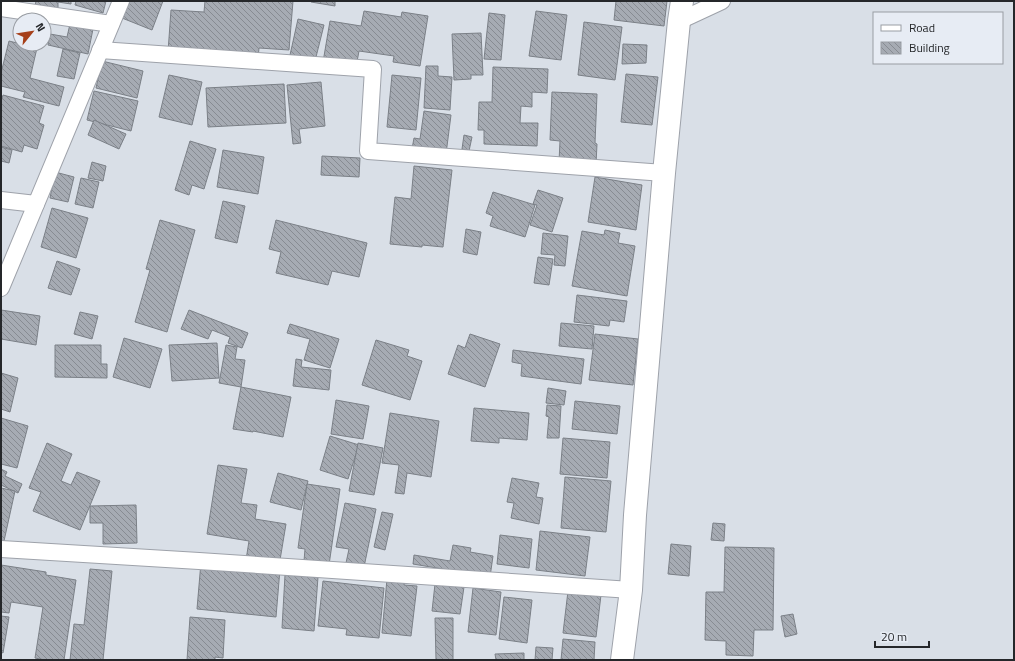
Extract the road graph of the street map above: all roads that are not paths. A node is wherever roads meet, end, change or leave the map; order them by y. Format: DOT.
graph roads {
  1 [pos="121,1"];
  2 [pos="722,1"];
  3 [pos="1,8"];
  4 [pos="681,11"];
  5 [pos="111,24"];
  6 [pos="100,50"];
  7 [pos="664,173"];
  8 [pos="1,200"];
  9 [pos="36,204"];
  10 [pos="2,285"];
  11 [pos="1,548"];
  12 [pos="631,590"];
  13 [pos="622,660"];
  1 -- 5 [label="street"];
  2 -- 4 [label="street"];
  3 -- 5 [label="street"];
  4 -- 7 [label="main road"];
  5 -- 6 [label="street"];
  6 -- 7 [label="street"];
  6 -- 9 [label="street"];
  7 -- 12 [label="main road"];
  8 -- 9 [label="street"];
  9 -- 10 [label="street"];
  11 -- 12 [label="street"];
  12 -- 13 [label="main road"];
}
